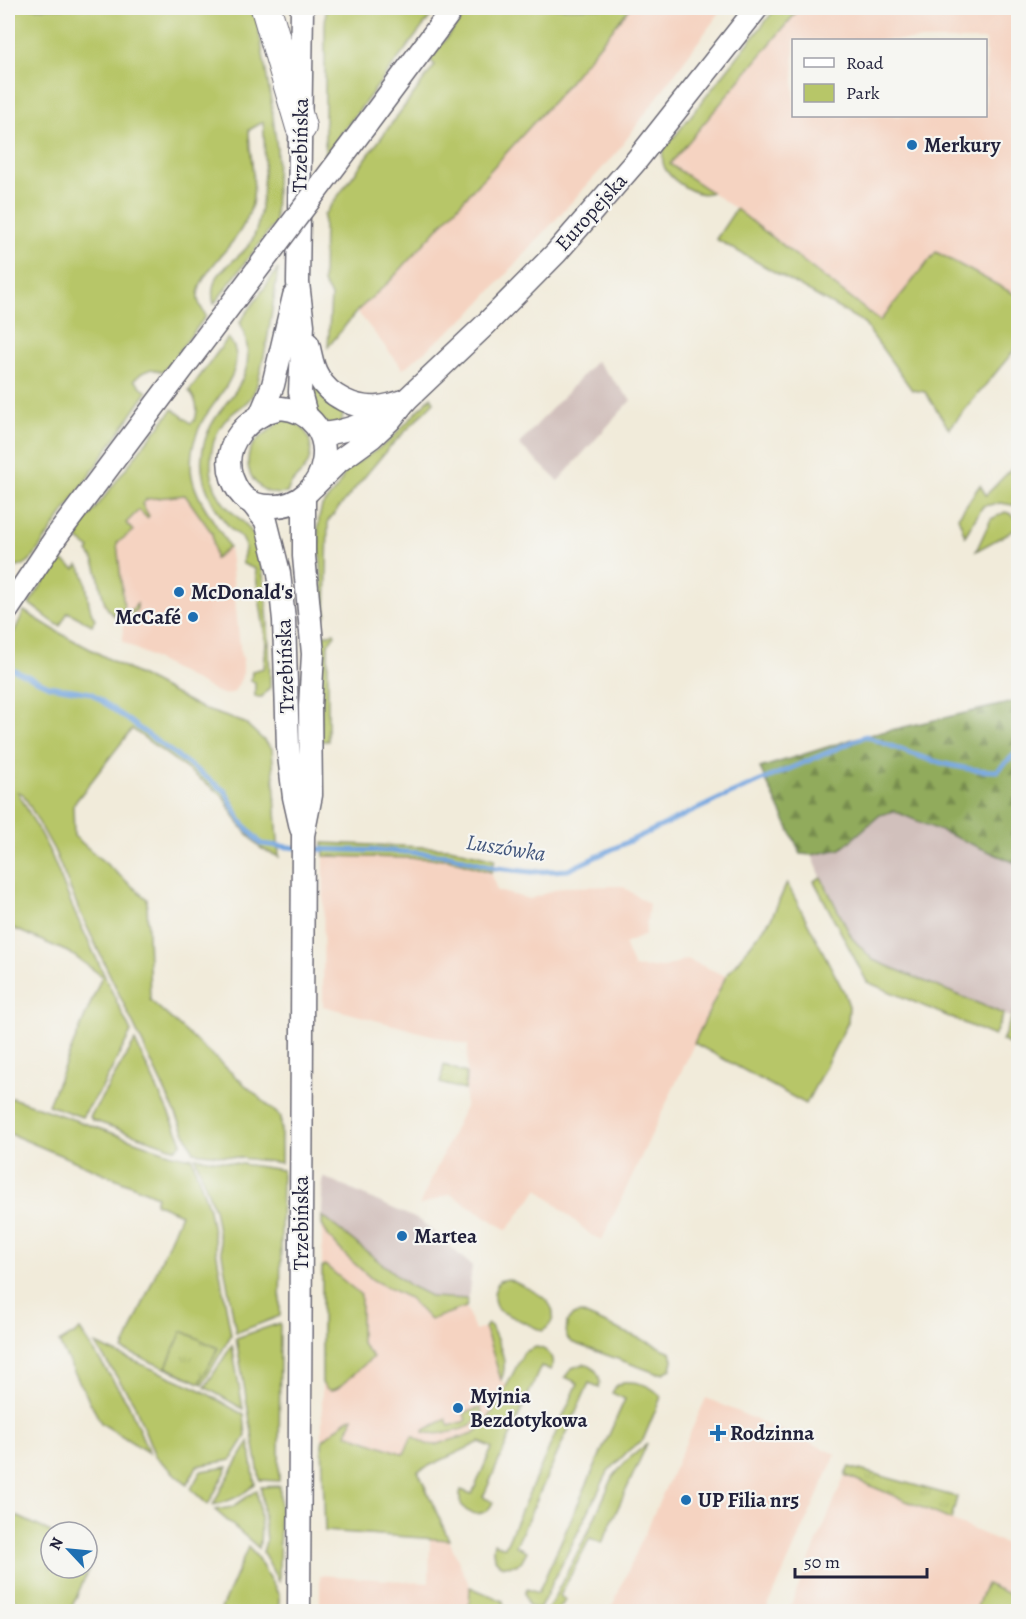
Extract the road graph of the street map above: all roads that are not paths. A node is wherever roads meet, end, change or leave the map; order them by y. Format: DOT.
graph roads {
  1 [pos="266,8"];
  2 [pos="302,8"];
  3 [pos="453,8"];
  4 [pos="757,8"];
  5 [pos="301,127"];
  6 [pos="298,282"];
  7 [pos="303,325"];
  8 [pos="406,400"];
  9 [pos="306,415"];
  10 [pos="260,416"];
  11 [pos="321,434"];
  12 [pos="309,491"];
  13 [pos="252,503"];
  14 [pos="8,609"];
  15 [pos="303,835"];
  16 [pos="299,1611"];
  1 -- 5 [label="highway"];
  2 -- 5 [label="main road, Trzebińska"];
  3 -- 14 [label="main road, bridge"];
  4 -- 8 [label="main road, Europejska"];
  5 -- 6 [label="main road, Trzebińska"];
  6 -- 7 [label="main road, Trzebińska"];
  6 -- 10 [label="main road, Trzebińska"];
  7 -- 8 [label="main road"];
  7 -- 9 [label="main road, Trzebińska"];
  8 -- 11 [label="main road, Europejska"];
  8 -- 12 [label="main road, Europejska"];
  9 -- 10 [label="main road"];
  9 -- 11 [label="main road"];
  10 -- 13 [label="main road"];
  11 -- 12 [label="main road"];
  12 -- 13 [label="main road"];
  12 -- 15 [label="main road, Trzebińska"];
  13 -- 15 [label="main road, Trzebińska"];
  15 -- 16 [label="main road, Trzebińska"];
}
